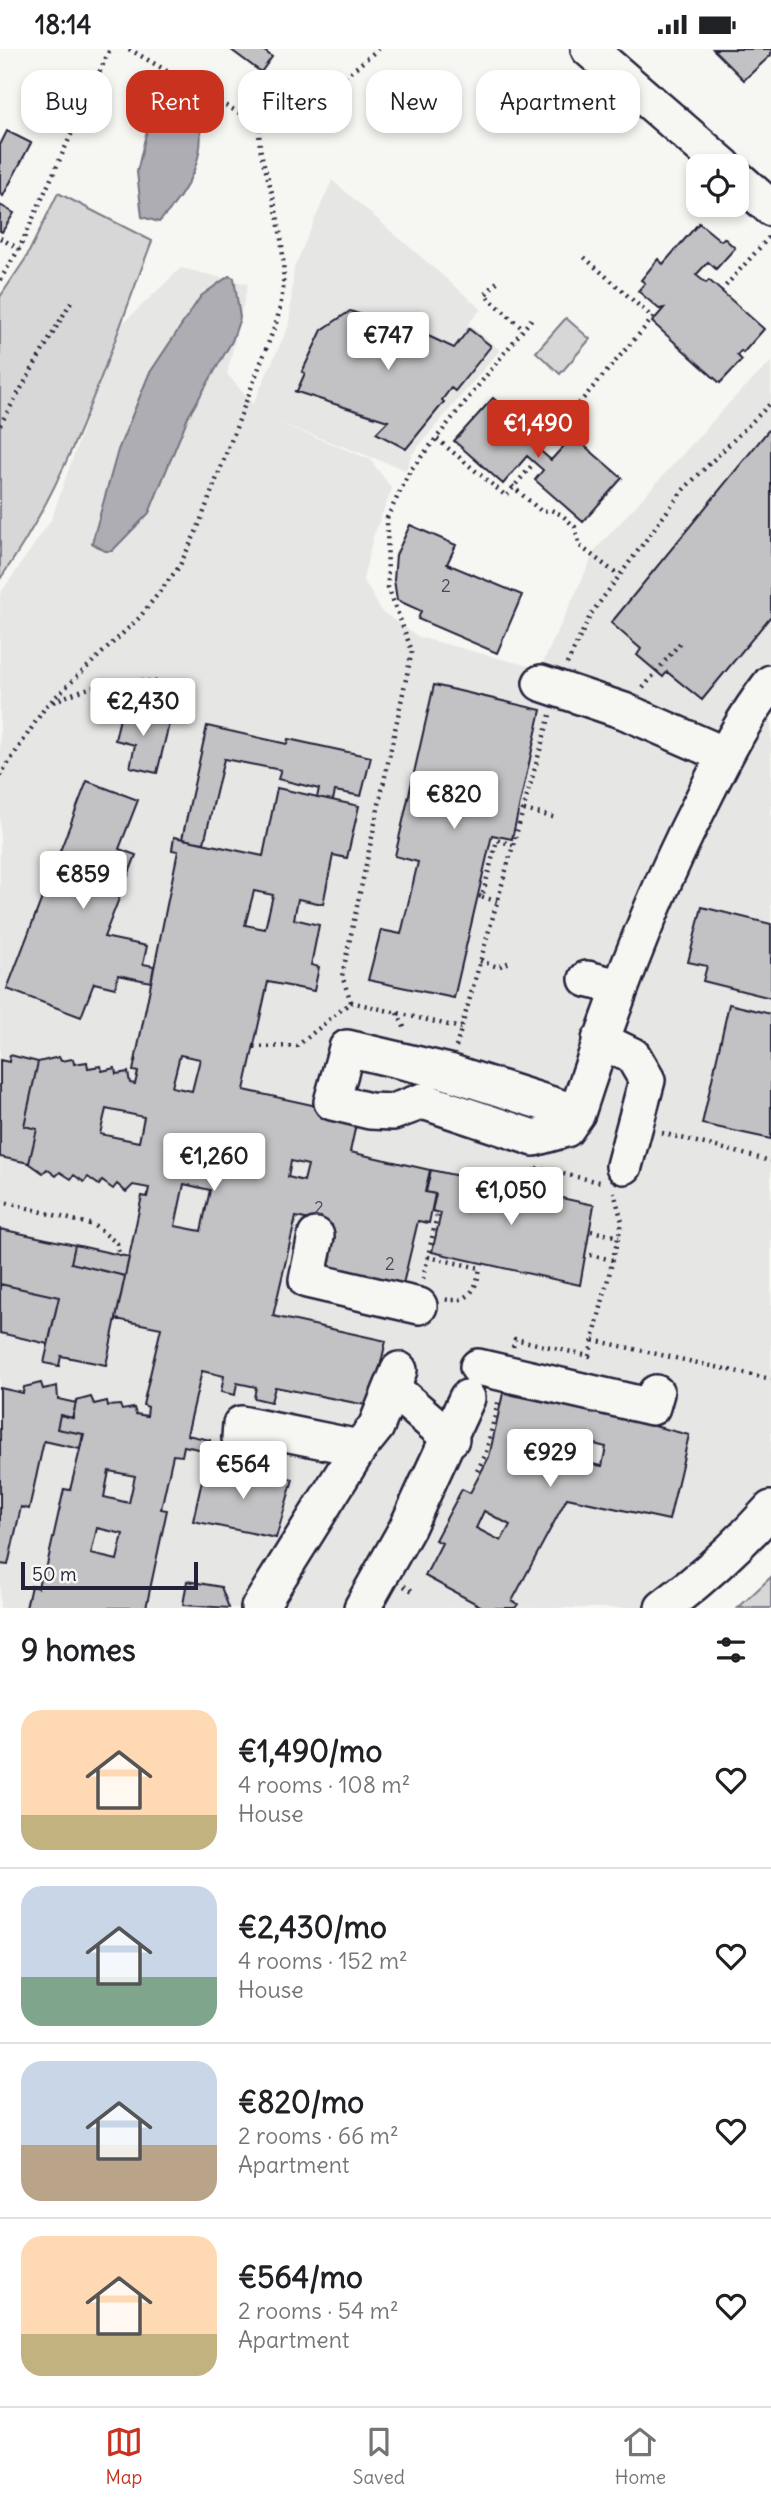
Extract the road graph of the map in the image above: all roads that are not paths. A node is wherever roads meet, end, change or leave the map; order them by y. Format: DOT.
graph roads {
  1 [pos="589,49"];
  2 [pos="710,154"];
  3 [pos="749,189"];
  4 [pos="771,208"];
  5 [pos="771,683"];
  6 [pos="549,685"];
  7 [pos="725,755"];
  8 [pos="600,1039"];
  9 [pos="571,1121"];
  10 [pos="624,1166"];
  11 [pos="316,1235"];
  12 [pos="421,1294"];
  13 [pos="656,1393"];
  14 [pos="240,1438"];
  15 [pos="451,1439"];
  16 [pos="359,1448"];
  17 [pos="771,1509"];
  18 [pos="259,1608"];
  19 [pos="362,1608"];
  20 [pos="663,1608"];
  1 -- 2 [label="street"];
  3 -- 4 [label="street"];
  5 -- 7 [label="street"];
  6 -- 7 [label="street"];
  7 -- 8 [label="street"];
  8 -- 9 [label="street"];
  8 -- 10 [label="street"];
  9 -- 9 [label="street"];
  11 -- 12 [label="street"];
  13 -- 15 [label="street"];
  14 -- 16 [label="street"];
  15 -- 16 [label="street"];
  15 -- 19 [label="street"];
  16 -- 18 [label="street"];
  17 -- 20 [label="street"];
}
